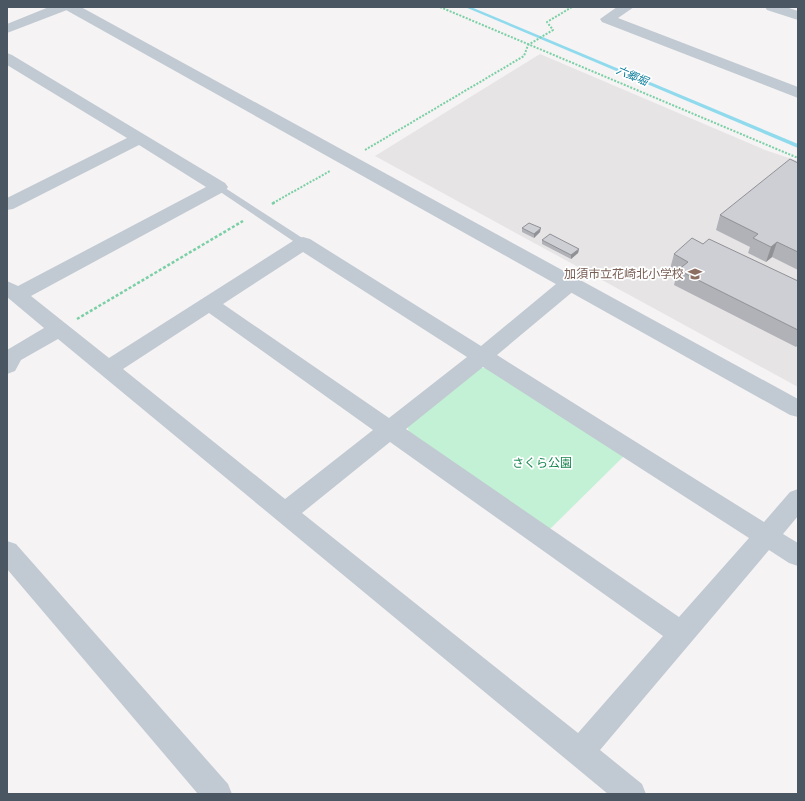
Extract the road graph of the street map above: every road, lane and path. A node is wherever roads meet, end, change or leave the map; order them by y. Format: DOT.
graph roads {
  1 [pos="62,7"];
  2 [pos="71,7"];
  3 [pos="440,7"];
  4 [pos="572,7"];
  5 [pos="626,7"];
  6 [pos="772,7"];
  7 [pos="798,16"];
  8 [pos="7,29"];
  9 [pos="528,45"];
  10 [pos="7,58"];
  11 [pos="798,93"];
  12 [pos="138,139"];
  13 [pos="798,158"];
  14 [pos="349,160"];
  15 [pos="219,187"];
  16 [pos="7,205"];
  17 [pos="257,213"];
  18 [pos="303,243"];
  19 [pos="568,284"];
  20 [pos="12,291"];
  21 [pos="208,303"];
  22 [pos="59,329"];
  23 [pos="482,356"];
  24 [pos="7,366"];
  25 [pos="108,369"];
  26 [pos="798,409"];
  27 [pos="389,430"];
  28 [pos="798,499"];
  29 [pos="284,513"];
  30 [pos="767,537"];
  31 [pos="7,551"];
  32 [pos="798,556"];
  33 [pos="682,634"];
  34 [pos="580,752"];
  35 [pos="217,794"];
  36 [pos="630,794"];
  1 -- 8 [label="street"];
  2 -- 14 [label="street"];
  3 -- 9 [label="path"];
  4 -- 9 [label="path"];
  5 -- 11 [label="street"];
  6 -- 7 [label="street"];
  9 -- 13 [label="path"];
  9 -- 14 [label="path"];
  10 -- 12 [label="street"];
  12 -- 15 [label="street"];
  12 -- 16 [label="street"];
  14 -- 17 [label="path"];
  14 -- 19 [label="street"];
  15 -- 17 [label="lane"];
  15 -- 20 [label="street"];
  17 -- 18 [label="lane"];
  17 -- 22 [label="path"];
  18 -- 21 [label="street"];
  18 -- 23 [label="street"];
  19 -- 23 [label="street"];
  19 -- 26 [label="street"];
  20 -- 22 [label="street"];
  21 -- 25 [label="street"];
  21 -- 27 [label="street"];
  22 -- 24 [label="street"];
  22 -- 25 [label="street"];
  23 -- 27 [label="street"];
  23 -- 30 [label="street"];
  25 -- 29 [label="street"];
  27 -- 29 [label="street"];
  27 -- 33 [label="street"];
  28 -- 30 [label="street"];
  29 -- 34 [label="street"];
  30 -- 32 [label="street"];
  30 -- 33 [label="street"];
  31 -- 35 [label="street"];
  33 -- 34 [label="street"];
  34 -- 36 [label="street"];
}
